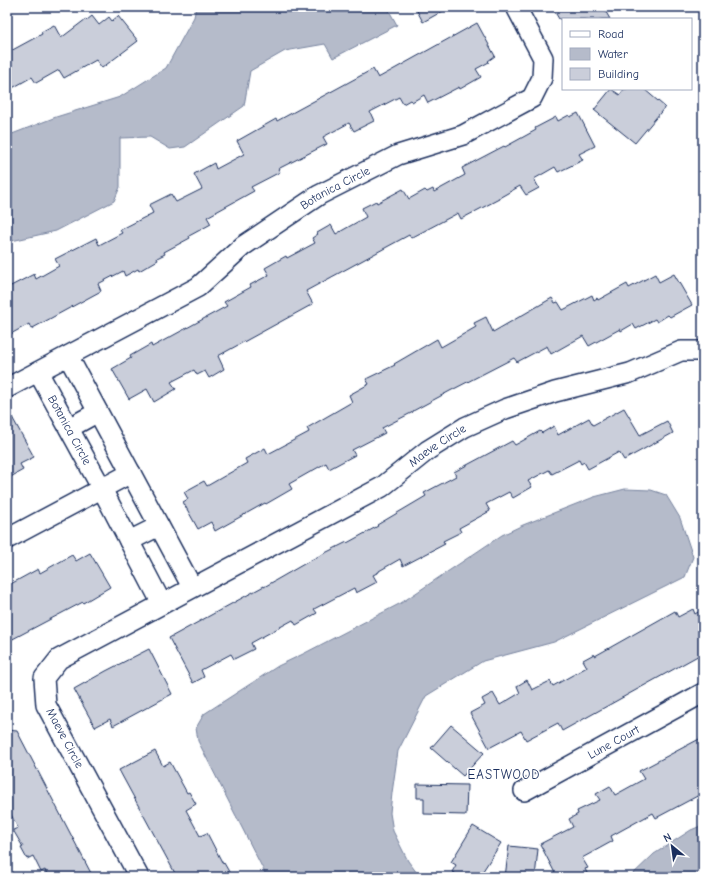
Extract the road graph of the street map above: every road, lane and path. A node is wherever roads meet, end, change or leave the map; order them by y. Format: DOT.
graph roads {
  1 [pos="516,7"];
  2 [pos="703,351"];
  3 [pos="68,356"];
  4 [pos="38,372"];
  5 [pos="7,388"];
  6 [pos="98,412"];
  7 [pos="69,428"];
  8 [pos="131,473"];
  9 [pos="102,489"];
  10 [pos="159,526"];
  11 [pos="7,539"];
  12 [pos="129,541"];
  13 [pos="192,587"];
  14 [pos="162,604"];
  15 [pos="703,693"];
  16 [pos="524,791"];
  17 [pos="139,877"];
  1 -- 3 [label="street, Botanica Circle"];
  2 -- 13 [label="street, Maeve Circle"];
  3 -- 4 [label="street, Botanica Circle"];
  3 -- 6 [label="street"];
  4 -- 5 [label="street, Botanica Circle"];
  4 -- 7 [label="street, Botanica Circle"];
  6 -- 7 [label="street"];
  6 -- 8 [label="street"];
  7 -- 9 [label="street, Botanica Circle"];
  8 -- 9 [label="street"];
  8 -- 10 [label="street"];
  9 -- 11 [label="street"];
  9 -- 12 [label="street"];
  10 -- 12 [label="street"];
  10 -- 13 [label="street"];
  12 -- 14 [label="street"];
  13 -- 14 [label="street, Maeve Circle"];
  14 -- 17 [label="street, Maeve Circle"];
  15 -- 16 [label="street, Lune Court"];
}
